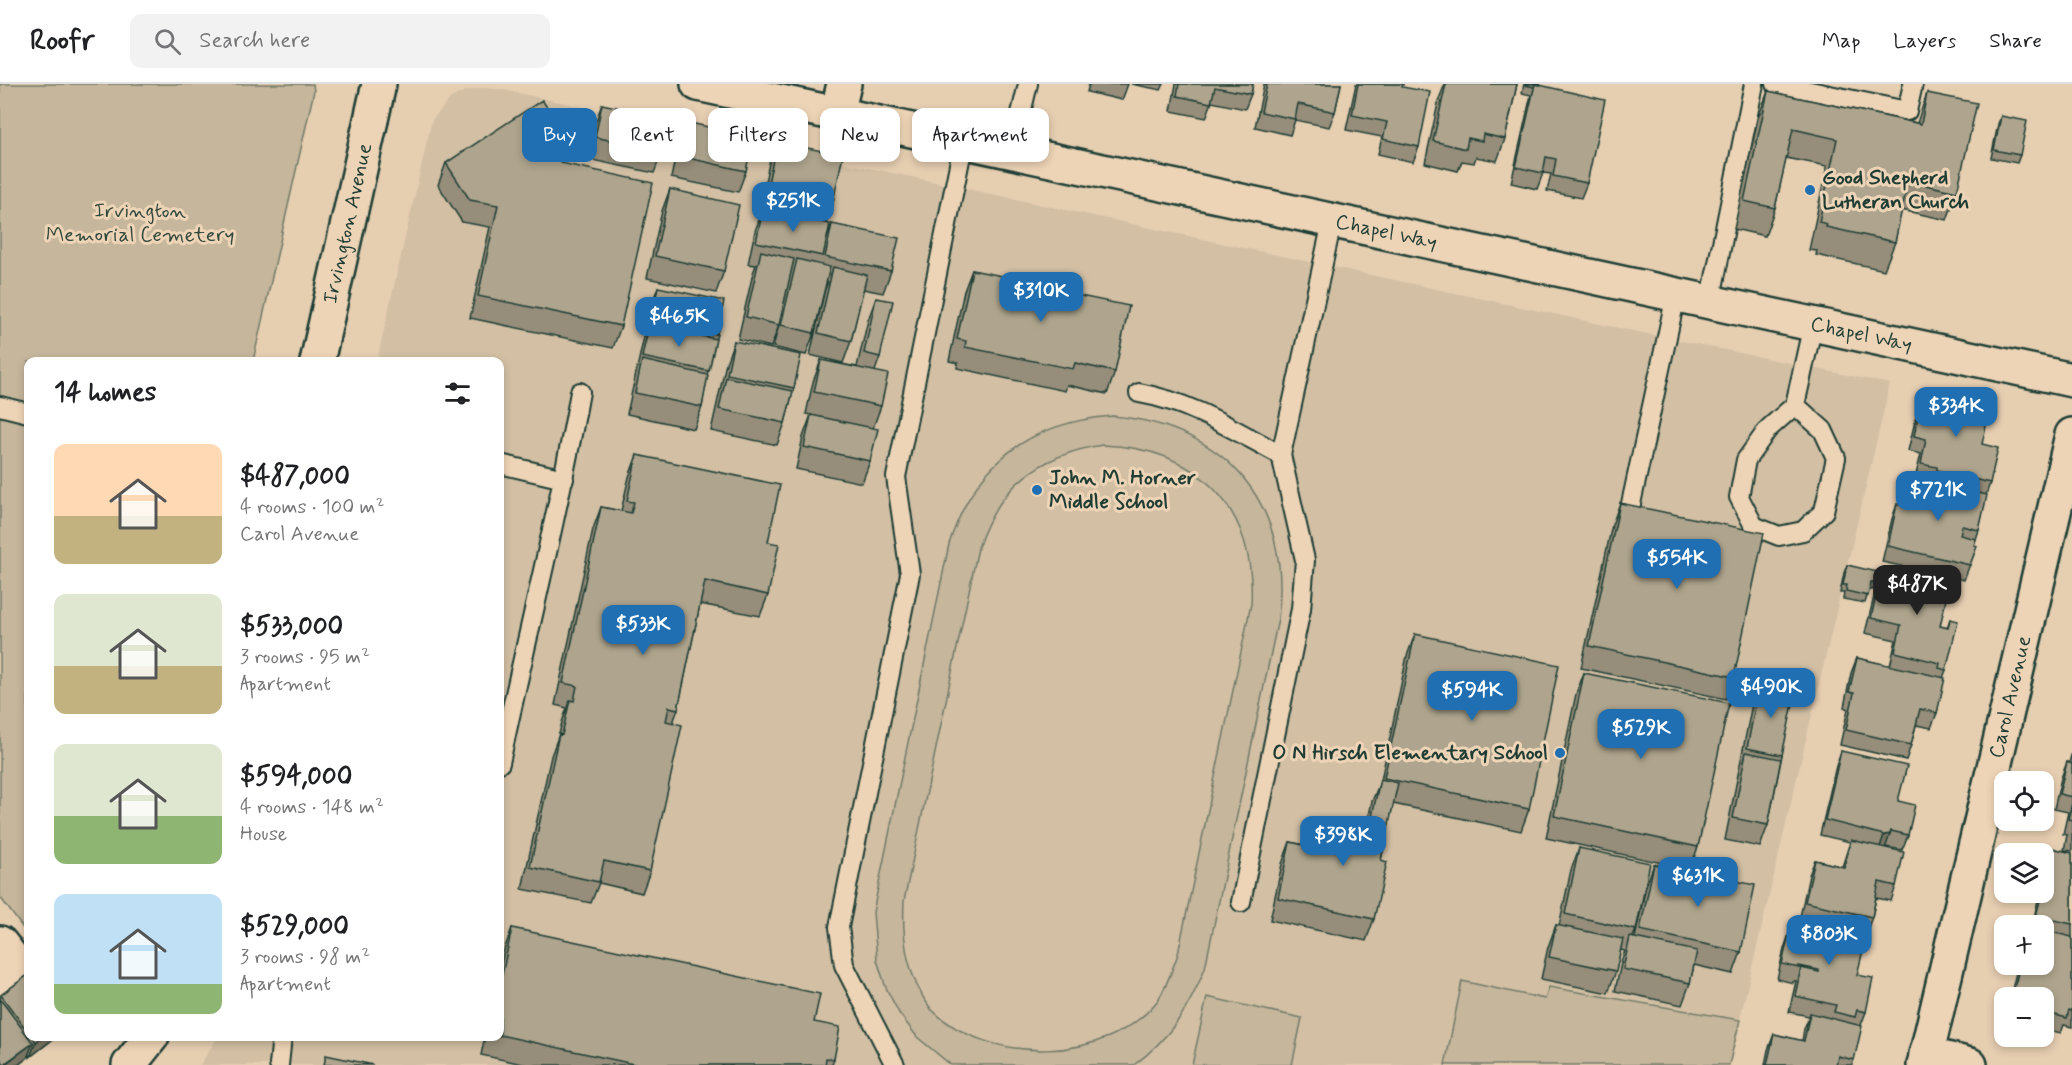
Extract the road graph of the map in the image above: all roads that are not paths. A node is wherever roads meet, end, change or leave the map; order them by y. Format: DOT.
graph roads {
  1 [pos="379,84"];
  2 [pos="698,84"];
  3 [pos="1028,84"];
  4 [pos="1754,84"];
  5 [pos="1776,84"];
  6 [pos="1913,84"];
  7 [pos="840,99"];
  8 [pos="1022,108"];
  9 [pos="912,123"];
  10 [pos="1049,159"];
  11 [pos="960,162"];
  12 [pos="1332,222"];
  13 [pos="1676,295"];
  14 [pos="1710,303"];
  15 [pos="1813,324"];
  16 [pos="318,357"];
  17 [pos="2072,380"];
  18 [pos="580,392"];
  19 [pos="1139,393"];
  20 [pos="1795,405"];
  21 [pos="0,406"];
  22 [pos="24,412"];
  23 [pos="2072,435"];
  24 [pos="1281,455"];
  25 [pos="504,466"];
  26 [pos="564,479"];
  27 [pos="1629,513"];
  28 [pos="504,744"];
  29 [pos="1241,902"];
  30 [pos="148,1041"];
  31 [pos="281,1041"];
  32 [pos="1925,1060"];
  33 [pos="129,1065"];
  34 [pos="279,1065"];
  35 [pos="895,1065"];
  36 [pos="1970,1065"];
  1 -- 16 [label="street, Irvington Avenue"];
  2 -- 7 [label="street, Chapel Way"];
  3 -- 8 [label="lane"];
  4 -- 14 [label="lane"];
  5 -- 6 [label="lane"];
  7 -- 9 [label="street, Chapel Way"];
  10 -- 12 [label="street, Chapel Way"];
  11 -- 35 [label="lane"];
  12 -- 13 [label="street, Chapel Way"];
  12 -- 24 [label="lane"];
  13 -- 14 [label="street, Chapel Way"];
  13 -- 27 [label="lane"];
  14 -- 15 [label="street, Chapel Way"];
  15 -- 17 [label="street, Chapel Way"];
  15 -- 20 [label="lane"];
  18 -- 26 [label="lane"];
  19 -- 24 [label="lane"];
  20 -- 20 [label="lane"];
  21 -- 22 [label="lane"];
  23 -- 32 [label="street, Carol Avenue"];
  24 -- 29 [label="lane"];
  25 -- 26 [label="lane"];
  26 -- 28 [label="lane"];
  30 -- 33 [label="street"];
  31 -- 34 [label="lane"];
  32 -- 36 [label="street"];
}
